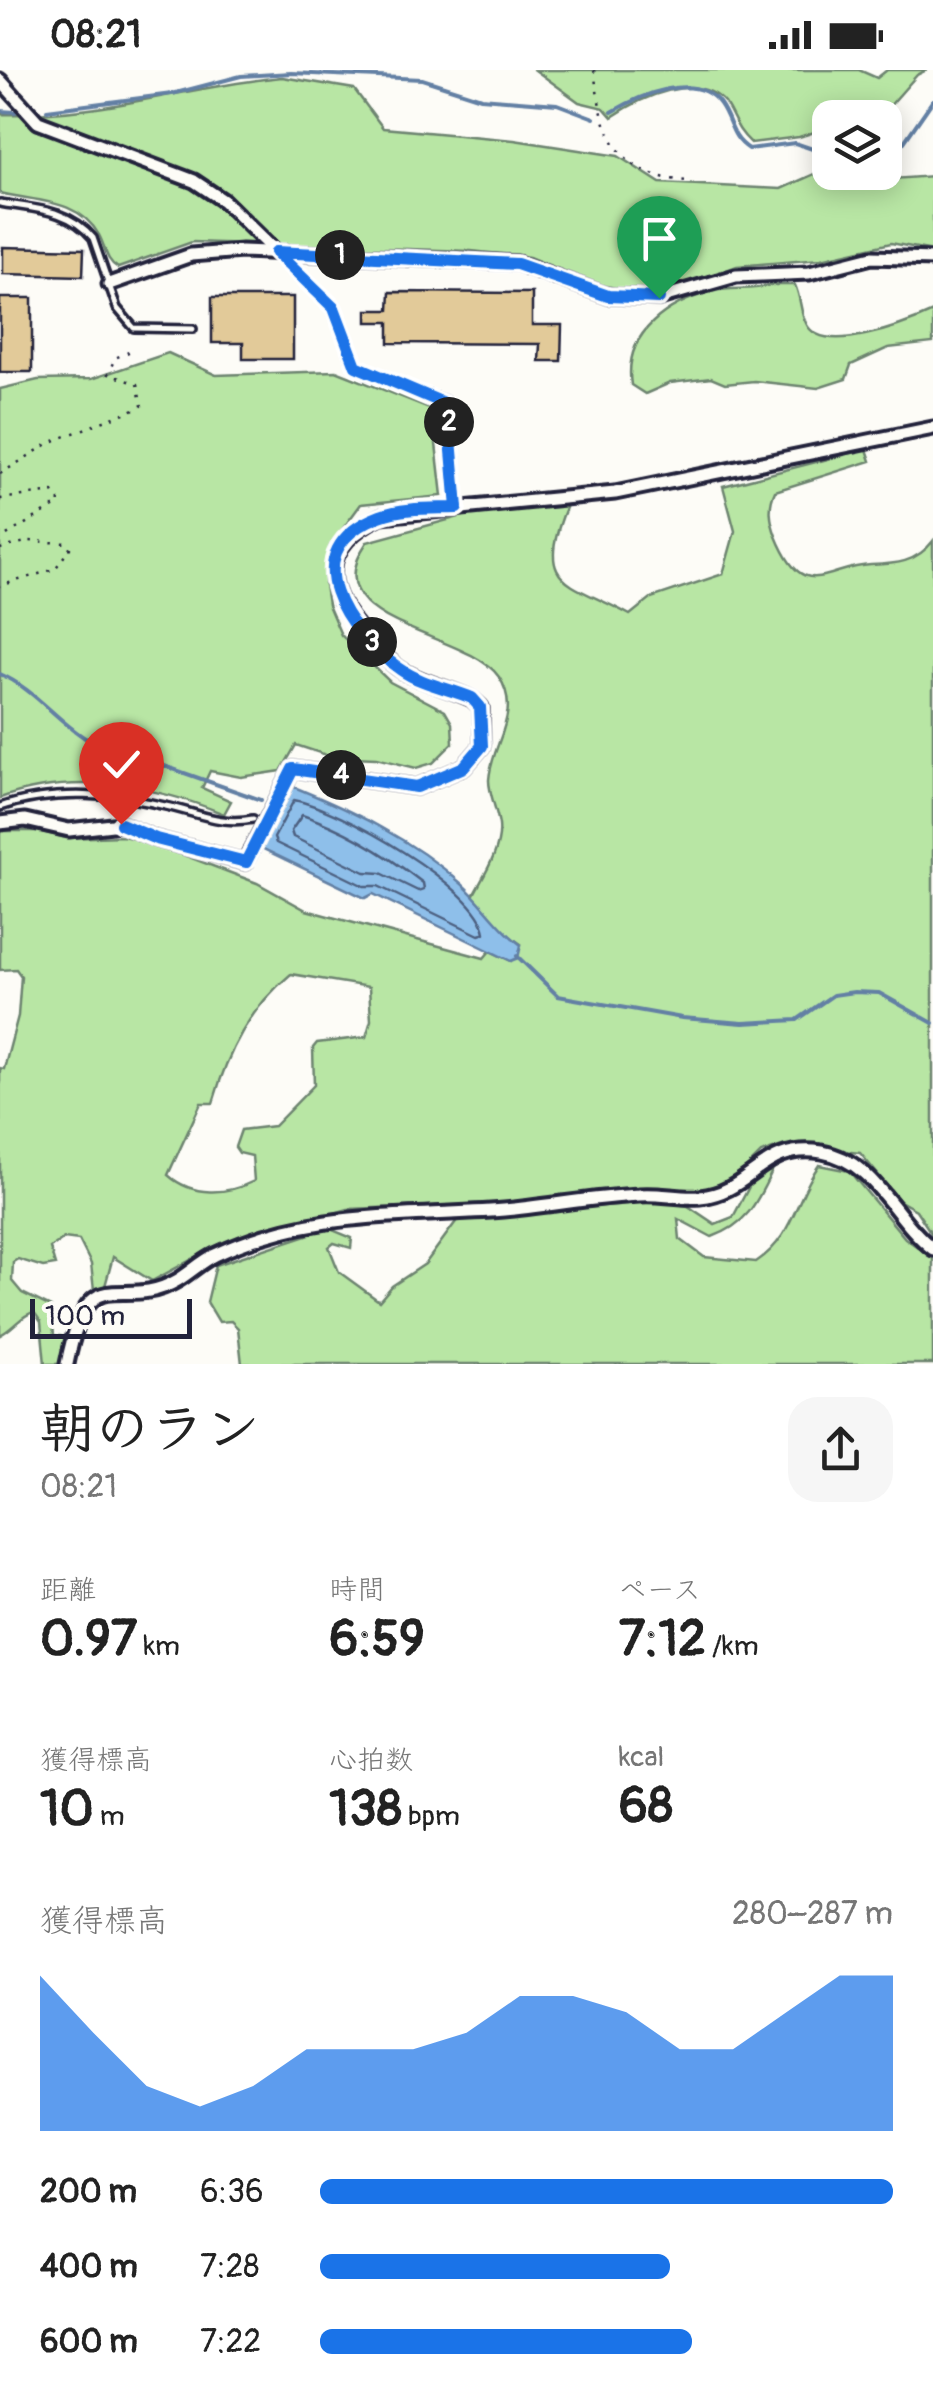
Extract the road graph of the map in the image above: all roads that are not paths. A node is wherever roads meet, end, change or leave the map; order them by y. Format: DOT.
graph roads {
  1 [pos="0,80"];
  2 [pos="0,203"];
  3 [pos="276,252"];
  4 [pos="933,259"];
  5 [pos="109,284"];
  6 [pos="193,329"];
  7 [pos="933,428"];
  8 [pos="457,508"];
  9 [pos="0,808"];
  10 [pos="253,820"];
  11 [pos="0,824"];
  12 [pos="933,1249"];
  13 [pos="68,1364"];
  1 -- 3 [label="street"];
  2 -- 5 [label="lane"];
  3 -- 4 [label="street"];
  3 -- 5 [label="street"];
  3 -- 8 [label="lane"];
  5 -- 6 [label="lane"];
  7 -- 8 [label="street"];
  8 -- 11 [label="street"];
  9 -- 10 [label="lane"];
  12 -- 13 [label="street"];
}
